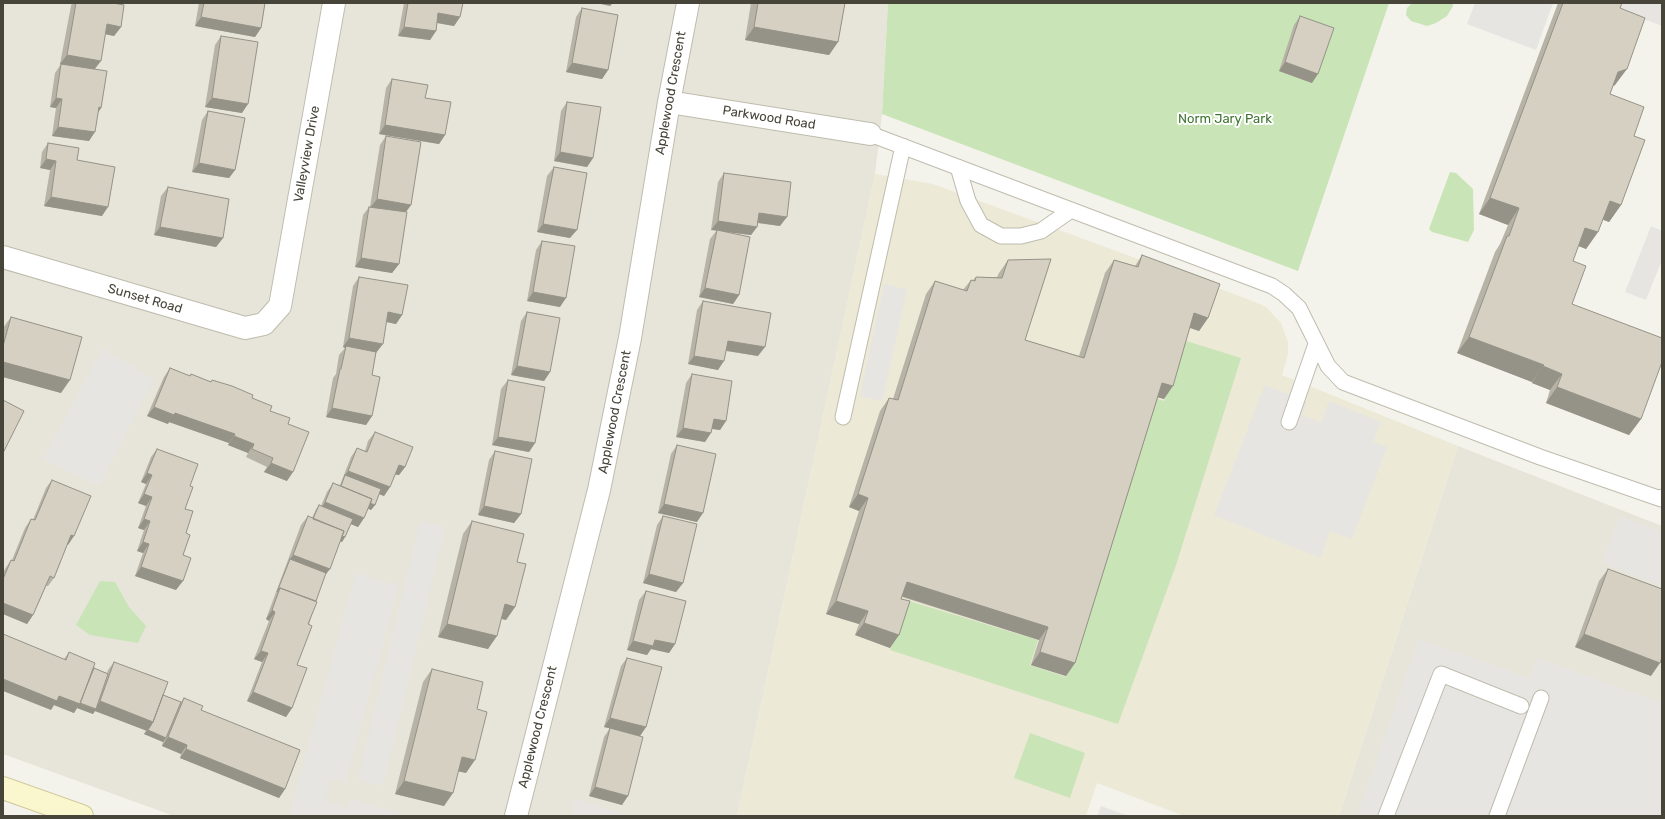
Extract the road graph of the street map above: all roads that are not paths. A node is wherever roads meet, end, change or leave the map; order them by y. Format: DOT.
graph roads {
  1 [pos="334,3"];
  2 [pos="688,3"];
  3 [pos="669,102"];
  4 [pos="870,134"];
  5 [pos="903,146"];
  6 [pos="958,166"];
  7 [pos="1070,210"];
  8 [pos="3,258"];
  9 [pos="280,306"];
  10 [pos="1316,344"];
  11 [pos="843,417"];
  12 [pos="1289,422"];
  13 [pos="1662,498"];
  14 [pos="1541,698"];
  15 [pos="1522,706"];
  16 [pos="3,788"];
  17 [pos="68,814"];
  18 [pos="516,816"];
  19 [pos="1386,816"];
  20 [pos="1497,816"];
  1 -- 9 [label="street, Valleyview Drive"];
  2 -- 3 [label="street, Applewood Crescent"];
  3 -- 4 [label="street, Parkwood Road"];
  3 -- 18 [label="street, Applewood Crescent"];
  4 -- 5 [label="lane"];
  5 -- 6 [label="lane"];
  5 -- 11 [label="lane"];
  6 -- 7 [label="lane"];
  6 -- 7 [label="lane"];
  7 -- 10 [label="lane"];
  8 -- 9 [label="street, Sunset Road"];
  10 -- 12 [label="lane"];
  10 -- 13 [label="lane"];
  14 -- 20 [label="lane"];
  15 -- 19 [label="lane"];
  16 -- 17 [label="main road"];
}
